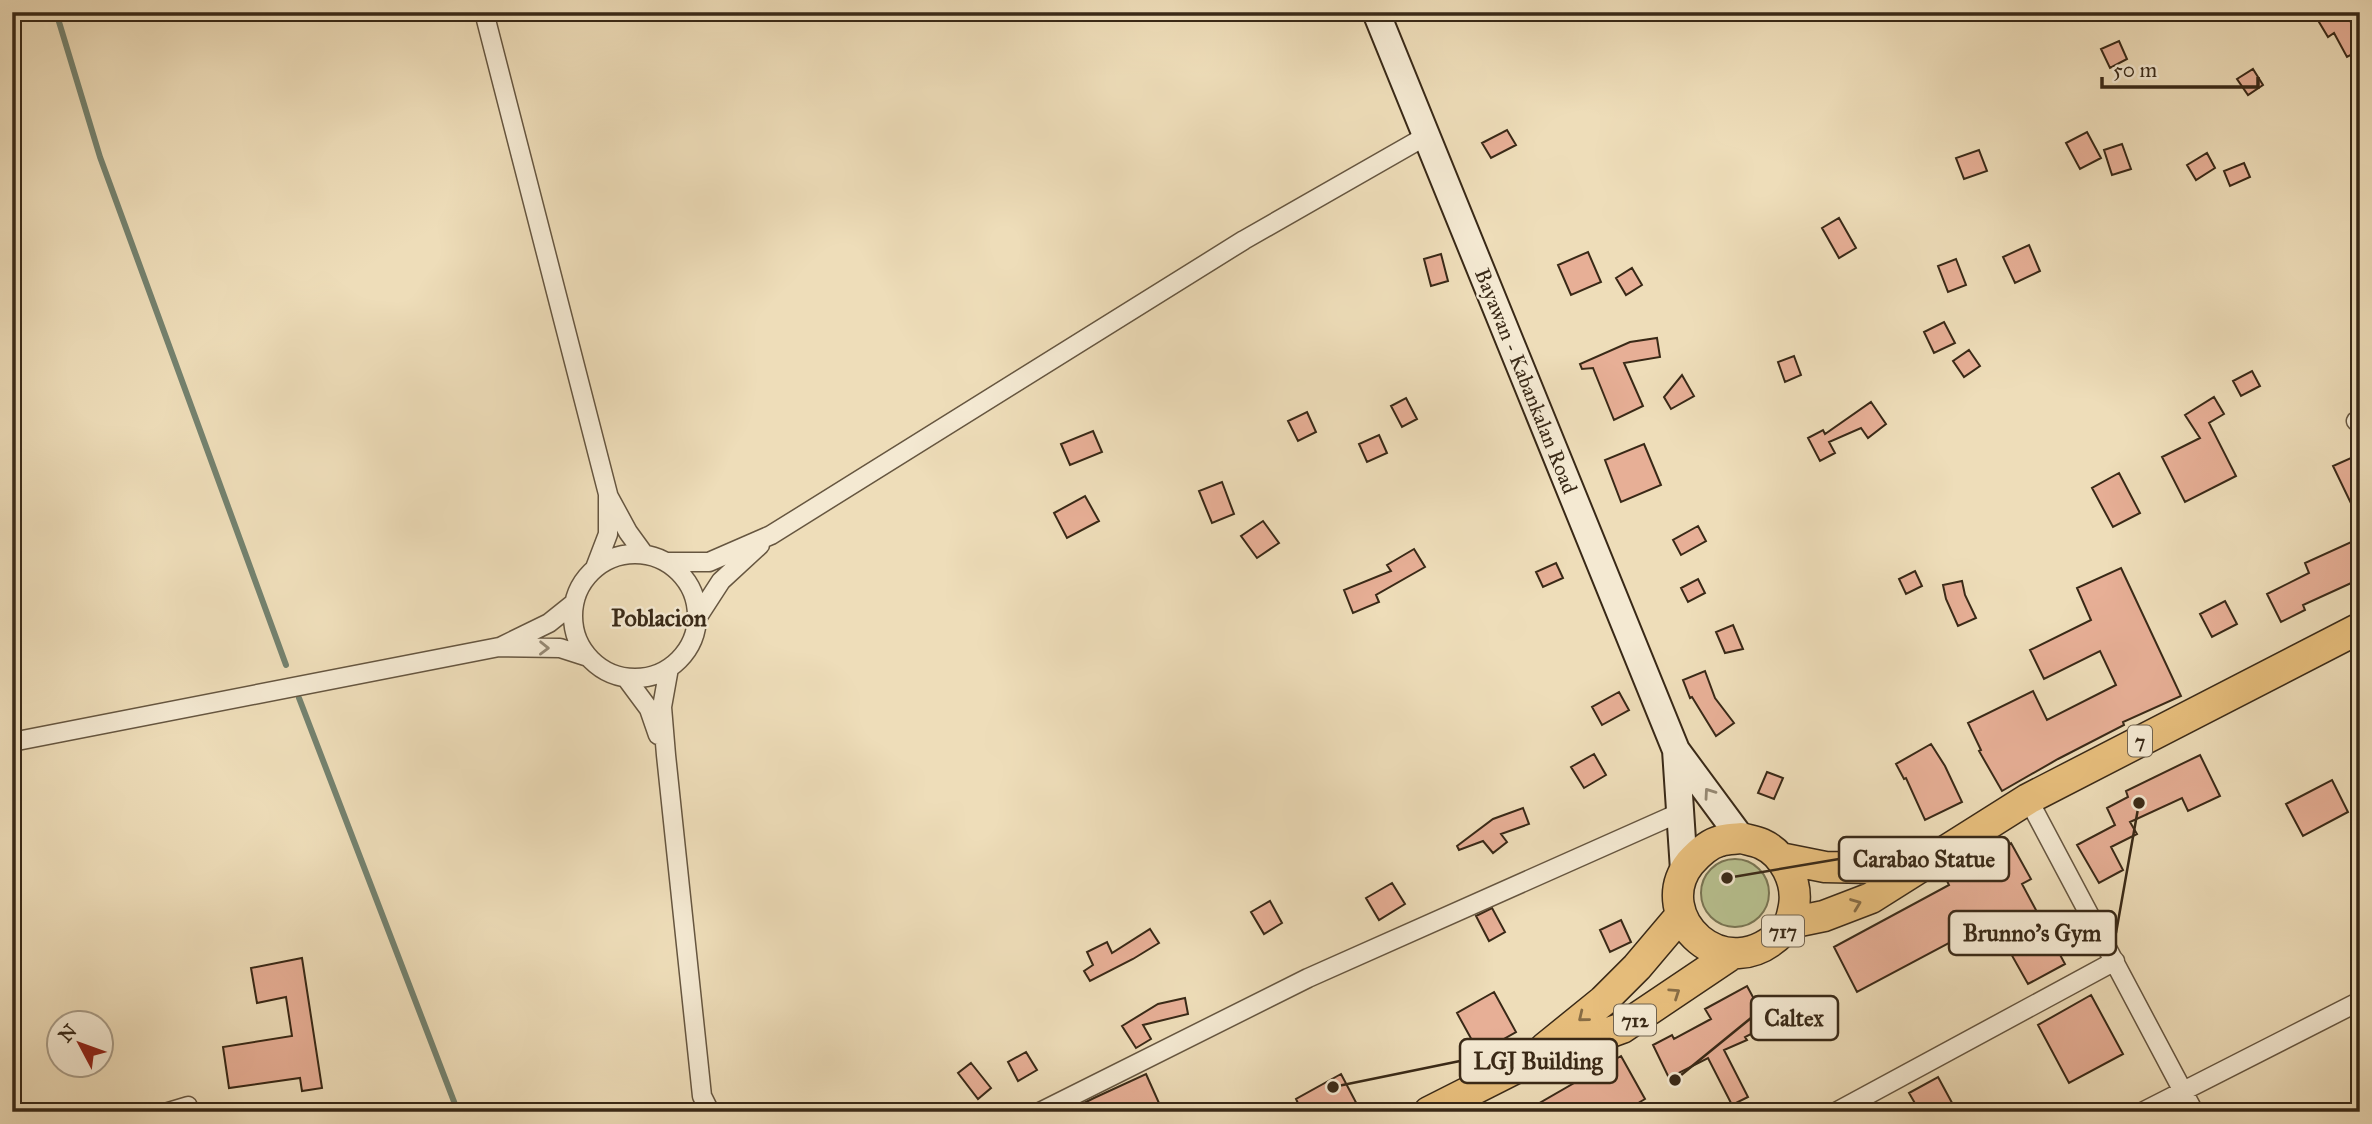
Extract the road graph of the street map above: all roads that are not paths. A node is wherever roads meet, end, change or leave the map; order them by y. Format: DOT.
graph roads {
  1 [pos="484,12"];
  2 [pos="1376,12"];
  3 [pos="1426,136"];
  4 [pos="608,494"];
  5 [pos="771,535"];
  6 [pos="644,554"];
  7 [pos="667,562"];
  8 [pos="596,568"];
  9 [pos="574,603"];
  10 [pos="697,618"];
  11 [pos="2360,628"];
  12 [pos="499,647"];
  13 [pos="588,657"];
  14 [pos="669,668"];
  15 [pos="626,678"];
  16 [pos="12,742"];
  17 [pos="1676,750"];
  18 [pos="666,755"];
  19 [pos="2028,799"];
  20 [pos="1681,812"];
  21 [pos="1741,838"];
  22 [pos="1780,858"];
  23 [pos="1926,863"];
  24 [pos="1685,870"];
  25 [pos="1681,915"];
  26 [pos="1790,923"];
  27 [pos="1732,954"];
  28 [pos="2115,961"];
  29 [pos="2360,1001"];
  30 [pos="1526,1063"];
  31 [pos="2184,1091"];
  32 [pos="188,1107"];
  33 [pos="168,1112"];
  34 [pos="710,1112"];
  35 [pos="1040,1112"];
  36 [pos="1429,1112"];
  37 [pos="1836,1112"];
  38 [pos="2142,1112"];
  39 [pos="2194,1112"];
  1 -- 4 [label="street"];
  2 -- 3 [label="main road, Bayawan - Kabankalan Road"];
  3 -- 5 [label="street"];
  3 -- 17 [label="main road, Bayawan - Kabankalan Road"];
  4 -- 6 [label="street"];
  4 -- 8 [label="street"];
  5 -- 7 [label="street"];
  5 -- 10 [label="street"];
  6 -- 7 [label="street"];
  6 -- 8 [label="street"];
  7 -- 10 [label="street"];
  8 -- 9 [label="street"];
  9 -- 12 [label="street"];
  9 -- 13 [label="street"];
  10 -- 14 [label="street"];
  11 -- 19 [label="highway, 7"];
  12 -- 13 [label="street, one-way"];
  12 -- 16 [label="street"];
  13 -- 15 [label="street"];
  14 -- 15 [label="street"];
  14 -- 18 [label="street"];
  15 -- 18 [label="street"];
  17 -- 20 [label="main road, Bayawan - Kabankalan Road"];
  21 -- 17 [label="main road, Bayawan - Kabankalan Road, one-way"];
  18 -- 34 [label="street"];
  19 -- 23 [label="highway, 7"];
  19 -- 28 [label="street"];
  20 -- 24 [label="main road, Bayawan - Kabankalan Road"];
  20 -- 35 [label="street"];
  21 -- 22 [label="highway"];
  21 -- 24 [label="highway"];
  22 -- 23 [label="highway, 7"];
  22 -- 26 [label="highway, 717"];
  26 -- 23 [label="highway, 7, one-way"];
  24 -- 25 [label="highway"];
  25 -- 27 [label="highway, 717"];
  25 -- 30 [label="highway, 712, one-way"];
  26 -- 27 [label="highway, 717"];
  30 -- 27 [label="highway, 712, one-way"];
  28 -- 31 [label="street"];
  28 -- 37 [label="street"];
  29 -- 31 [label="street"];
  30 -- 36 [label="highway, 712"];
  31 -- 38 [label="street"];
  31 -- 39 [label="street"];
  32 -- 33 [label="street"];
}
